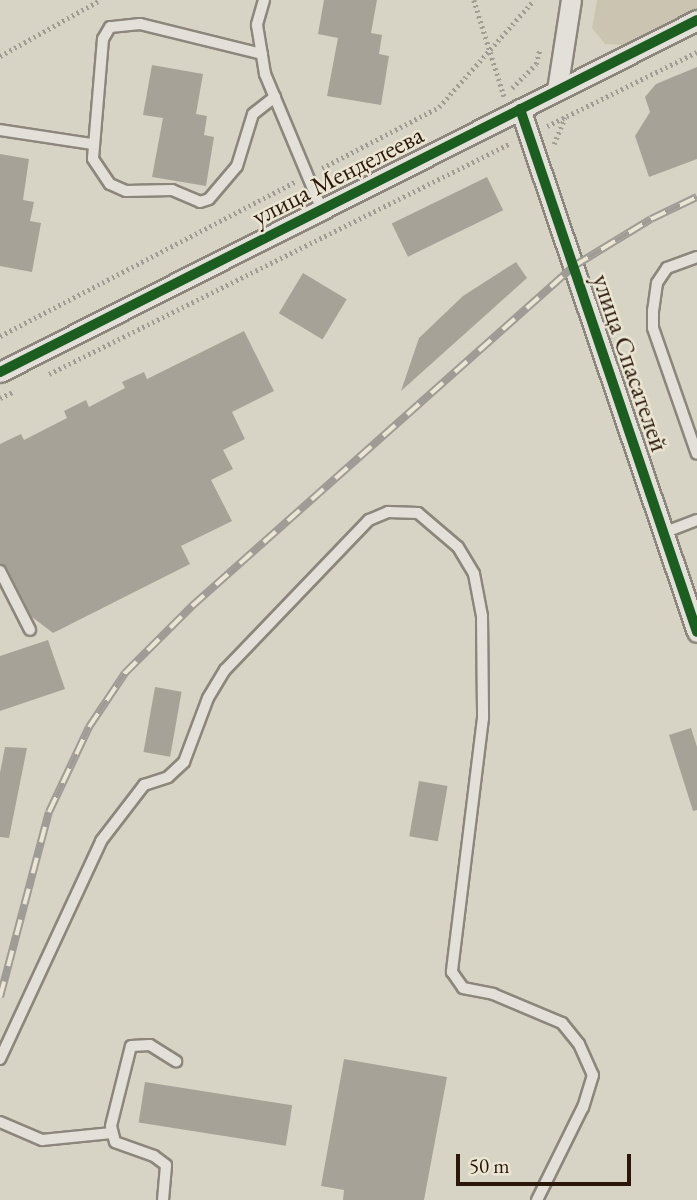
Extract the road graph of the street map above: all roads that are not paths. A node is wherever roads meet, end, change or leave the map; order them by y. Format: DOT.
graph roads {
  1 [pos="264,0"];
  2 [pos="572,0"];
  3 [pos="697,20"];
  4 [pos="262,54"];
  5 [pos="557,90"];
  6 [pos="275,97"];
  7 [pos="520,109"];
  8 [pos="0,130"];
  9 [pos="91,144"];
  10 [pos="322,210"];
  11 [pos="697,257"];
  12 [pos="0,372"];
  13 [pos="697,454"];
  14 [pos="697,520"];
  15 [pos="663,533"];
  16 [pos="0,571"];
  17 [pos="30,630"];
  18 [pos="697,632"];
  19 [pos="0,1059"];
  20 [pos="176,1061"];
  21 [pos="0,1122"];
  22 [pos="112,1133"];
  23 [pos="163,1200"];
  24 [pos="537,1200"];
  1 -- 4 [label="lane"];
  2 -- 5 [label="street"];
  3 -- 5 [label="street, улица Менделеева"];
  4 -- 6 [label="lane"];
  4 -- 9 [label="lane"];
  5 -- 7 [label="street, улица Менделеева"];
  6 -- 9 [label="lane"];
  6 -- 10 [label="lane"];
  7 -- 10 [label="street, улица Менделеева"];
  7 -- 15 [label="street, улица Спасателей"];
  8 -- 9 [label="lane"];
  10 -- 12 [label="street, улица Менделеева"];
  11 -- 13 [label="lane"];
  14 -- 15 [label="lane"];
  15 -- 18 [label="street, улица Спасателей"];
  16 -- 17 [label="lane"];
  19 -- 24 [label="lane"];
  20 -- 22 [label="lane"];
  21 -- 22 [label="lane"];
  22 -- 23 [label="lane"];
}
